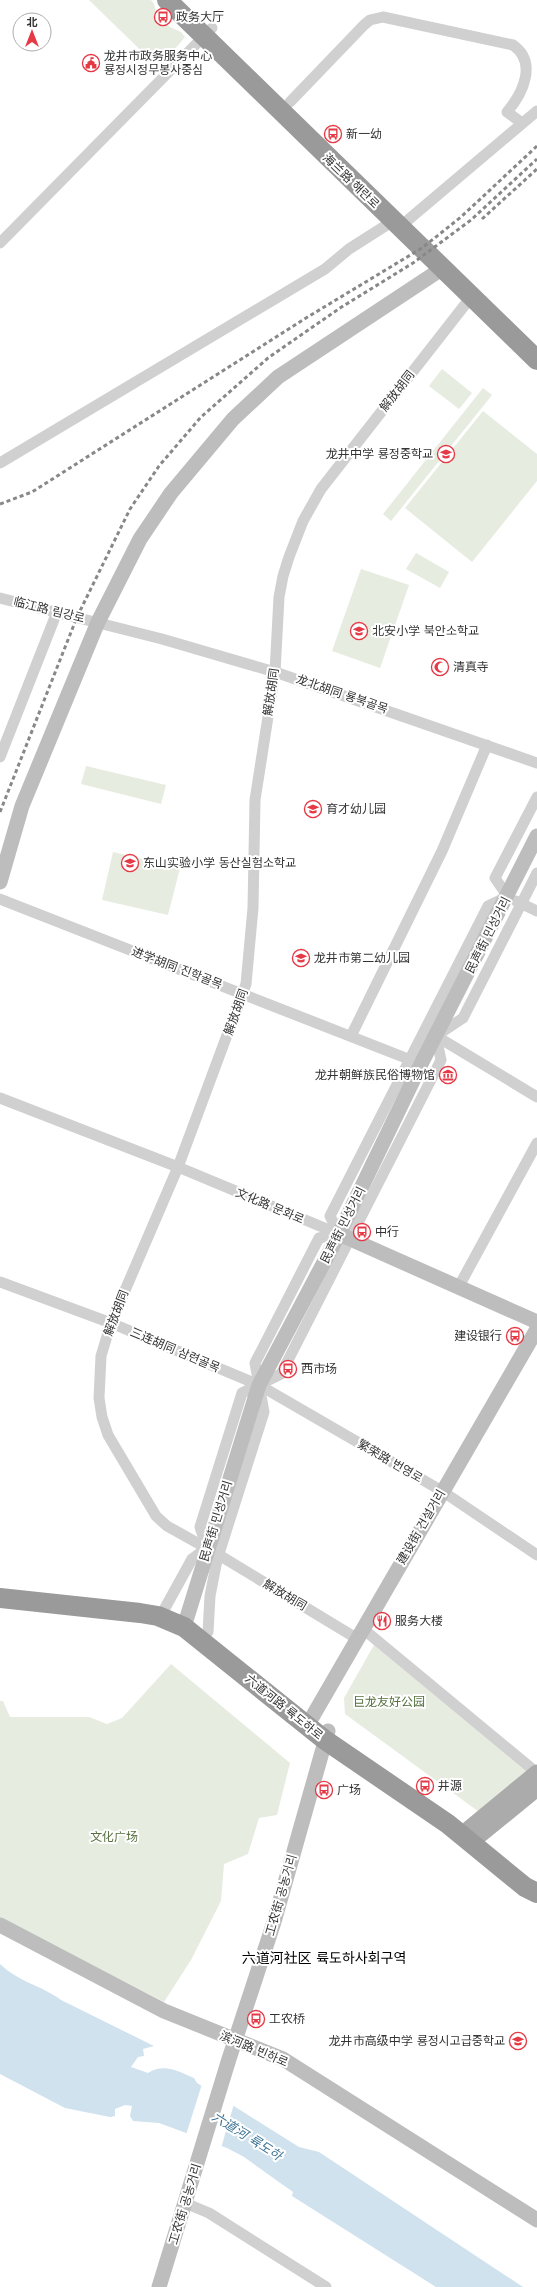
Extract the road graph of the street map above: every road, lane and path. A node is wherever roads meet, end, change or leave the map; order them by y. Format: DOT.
graph roads {
  1 [pos="167,0"];
  2 [pos="183,0"];
  3 [pos="208,32"];
  4 [pos="290,102"];
  5 [pos="537,111"];
  6 [pos="522,123"];
  7 [pos="400,221"];
  8 [pos="0,243"];
  9 [pos="442,268"];
  10 [pos="471,298"];
  11 [pos="537,346"];
  12 [pos="537,360"];
  13 [pos="0,463"];
  14 [pos="0,598"];
  15 [pos="57,612"];
  16 [pos="98,622"];
  17 [pos="275,672"];
  18 [pos="487,745"];
  19 [pos="0,757"];
  20 [pos="537,763"];
  21 [pos="537,797"];
  22 [pos="537,836"];
  23 [pos="537,873"];
  24 [pos="0,882"];
  25 [pos="508,897"];
  26 [pos="0,899"];
  27 [pos="521,903"];
  28 [pos="537,911"];
  29 [pos="243,993"];
  30 [pos="351,1036"];
  31 [pos="436,1036"];
  32 [pos="416,1062"];
  33 [pos="537,1097"];
  34 [pos="0,1098"];
  35 [pos="537,1143"];
  36 [pos="178,1167"];
  37 [pos="344,1237"];
  38 [pos="0,1282"];
  39 [pos="458,1288"];
  40 [pos="537,1322"];
  41 [pos="111,1323"];
  42 [pos="537,1329"];
  43 [pos="259,1385"];
  44 [pos="442,1491"];
  45 [pos="213,1551"];
  46 [pos="537,1555"];
  47 [pos="0,1588"];
  48 [pos="0,1598"];
  49 [pos="165,1608"];
  50 [pos="185,1622"];
  51 [pos="208,1632"];
  52 [pos="359,1633"];
  53 [pos="309,1722"];
  54 [pos="327,1735"];
  55 [pos="537,1773"];
  56 [pos="537,1788"];
  57 [pos="471,1835"];
  58 [pos="537,1883"];
  59 [pos="537,1893"];
  60 [pos="0,1925"];
  61 [pos="236,2040"];
  62 [pos="187,2197"];
  63 [pos="537,2220"];
  64 [pos="159,2287"];
  65 [pos="326,2287"];
  1 -- 3 [label="highway, 海兰路 해란로"];
  2 -- 3 [label="highway, 海兰路 해란로"];
  3 -- 4 [label="highway, 海兰路 해란로"];
  3 -- 7 [label="highway, 海兰路 해란로"];
  3 -- 8 [label="street"];
  4 -- 6 [label="street"];
  4 -- 7 [label="highway, 海兰路 해란로"];
  5 -- 6 [label="street"];
  6 -- 7 [label="street"];
  7 -- 9 [label="highway, 海兰路 해란로"];
  7 -- 11 [label="highway, 海兰路 해란로"];
  7 -- 13 [label="street"];
  9 -- 10 [label="highway, 海兰路 해란로"];
  9 -- 16 [label="street"];
  10 -- 12 [label="highway, 海兰路 해란로"];
  10 -- 17 [label="street, 解放胡同"];
  14 -- 15 [label="street, 临江路 림강로"];
  15 -- 16 [label="street, 临江路 림강로"];
  15 -- 19 [label="street"];
  16 -- 17 [label="street, 龙北胡同 룡북골목"];
  16 -- 24 [label="street"];
  17 -- 18 [label="street, 龙北胡同 룡북골목"];
  17 -- 29 [label="street, 解放胡同"];
  18 -- 20 [label="street, 龙北胡同 룡북골목"];
  18 -- 30 [label="street"];
  21 -- 25 [label="street"];
  22 -- 25 [label="street, 民声街 민성거리"];
  23 -- 27 [label="street"];
  25 -- 27 [label="street"];
  25 -- 31 [label="street, 民声街 민성거리"];
  25 -- 32 [label="street"];
  26 -- 29 [label="street, 进学胡同 진학골목"];
  27 -- 28 [label="street"];
  27 -- 31 [label="street"];
  29 -- 30 [label="street, 进学胡同 진학골목"];
  29 -- 36 [label="street, 解放胡同"];
  30 -- 32 [label="street, 进学胡同 진학골목"];
  31 -- 32 [label="street, 民声街 민성거리"];
  31 -- 33 [label="street"];
  31 -- 37 [label="street"];
  32 -- 37 [label="street, 民声街 민성거리"];
  34 -- 36 [label="street, 文化路 문화로"];
  35 -- 39 [label="street"];
  36 -- 37 [label="street, 文化路 문화로"];
  36 -- 41 [label="street, 解放胡同"];
  37 -- 39 [label="street, 文化路 문화로"];
  37 -- 43 [label="street, 民声街 민성거리"];
  38 -- 41 [label="street, 三连胡同 삼련골목"];
  39 -- 40 [label="street, 文化路 문화로"];
  41 -- 43 [label="street, 三连胡同 삼련골목"];
  41 -- 45 [label="street, 解放胡同"];
  42 -- 44 [label="street, 建设街 건설거리"];
  43 -- 44 [label="street, 繁荣路 번영로"];
  43 -- 45 [label="street, 民声街 민성거리"];
  44 -- 46 [label="street, 繁荣路 번영로"];
  44 -- 52 [label="street, 建设街 건설거리"];
  45 -- 49 [label="street"];
  45 -- 50 [label="street, 民声街 민성거리"];
  45 -- 51 [label="street"];
  45 -- 52 [label="street, 解放胡同"];
  47 -- 49 [label="highway, 六道河路 륙도하로"];
  48 -- 50 [label="highway, 六道河路 륙도하로"];
  49 -- 50 [label="highway, 六道河路 륙도하로"];
  50 -- 51 [label="highway, 六道河路 륙도하로"];
  50 -- 53 [label="highway, 六道河路 륙도하로"];
  51 -- 53 [label="highway, 六道河路 륙도하로"];
  52 -- 53 [label="street, 建设街 건설거리"];
  52 -- 55 [label="street, 解放胡同"];
  53 -- 54 [label="highway, 六道河路 륙도하로"];
  54 -- 57 [label="highway, 六道河路 륙도하로"];
  54 -- 61 [label="street, 工农街 공농거리"];
  55 -- 57 [label="main road"];
  56 -- 57 [label="main road"];
  57 -- 58 [label="highway, 六道河路 륙도하로"];
  57 -- 59 [label="highway, 六道河路 륙도하로"];
  60 -- 61 [label="street, 滨河路 빈하로"];
  61 -- 62 [label="street, 工农街 공농거리"];
  61 -- 63 [label="street, 滨河路 빈하로"];
  62 -- 64 [label="street, 工农街 공농거리"];
  62 -- 65 [label="street"];
}
